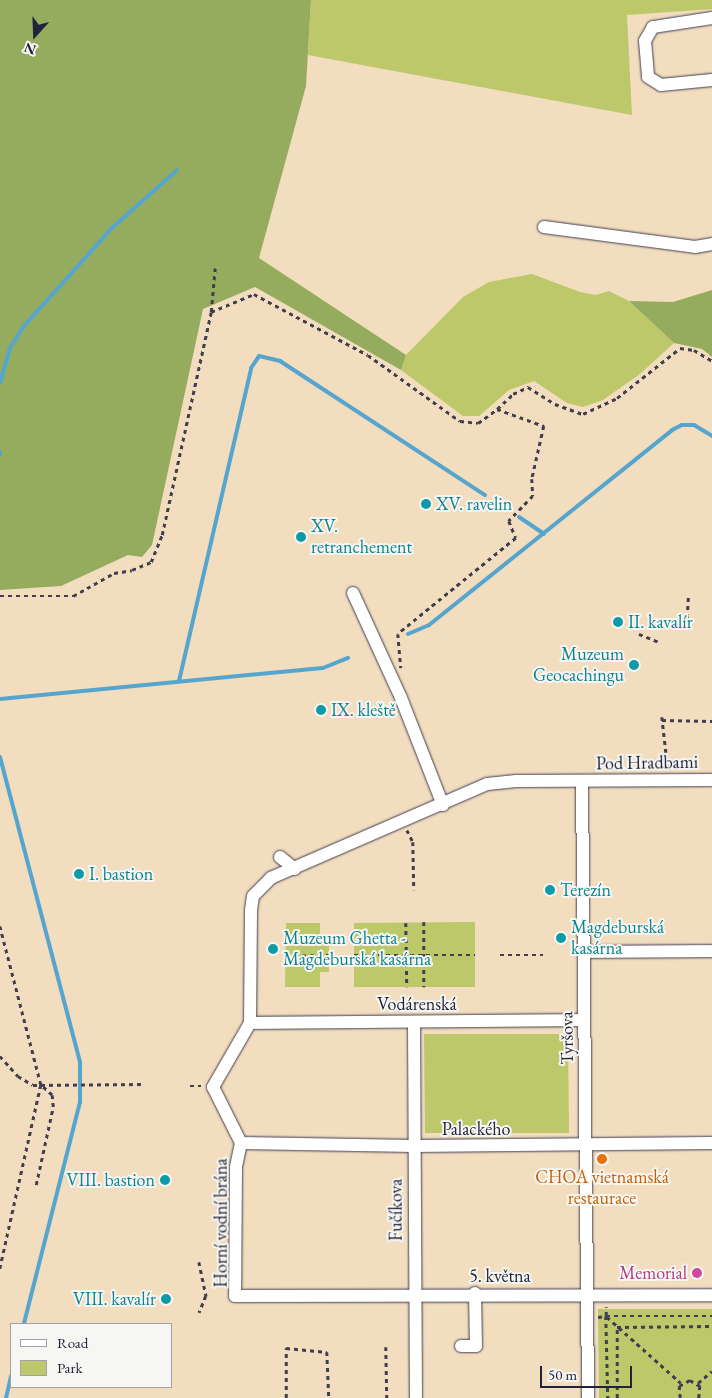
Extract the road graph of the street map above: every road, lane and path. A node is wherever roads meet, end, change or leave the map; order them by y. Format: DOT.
graph roads {
  1 [pos="712,18"];
  2 [pos="712,80"];
  3 [pos="544,227"];
  4 [pos="712,244"];
  5 [pos="215,268"];
  6 [pos="211,312"];
  7 [pos="712,361"];
  8 [pos="497,409"];
  9 [pos="353,593"];
  10 [pos="0,596"];
  11 [pos="688,596"];
  12 [pos="687,618"];
  13 [pos="639,634"];
  14 [pos="661,642"];
  15 [pos="402,674"];
  16 [pos="712,721"];
  17 [pos="669,778"];
  18 [pos="712,780"];
  19 [pos="582,781"];
  20 [pos="443,805"];
  21 [pos="403,822"];
  22 [pos="280,857"];
  23 [pos="295,869"];
  24 [pos="414,890"];
  25 [pos="424,922"];
  26 [pos="406,923"];
  27 [pos="0,926"];
  28 [pos="712,951"];
  29 [pos="583,952"];
  30 [pos="328,955"];
  31 [pos="354,955"];
  32 [pos="406,955"];
  33 [pos="424,955"];
  34 [pos="475,955"];
  35 [pos="500,955"];
  36 [pos="286,956"];
  37 [pos="543,956"];
  38 [pos="407,987"];
  39 [pos="424,987"];
  40 [pos="584,1020"];
  41 [pos="414,1022"];
  42 [pos="250,1023"];
  43 [pos="0,1056"];
  44 [pos="145,1084"];
  45 [pos="41,1085"];
  46 [pos="241,1143"];
  47 [pos="712,1144"];
  48 [pos="586,1145"];
  49 [pos="414,1146"];
  50 [pos="36,1185"];
  51 [pos="199,1262"];
  52 [pos="0,1269"];
  53 [pos="475,1293"];
  54 [pos="414,1294"];
  55 [pos="586,1294"];
  56 [pos="712,1295"];
  57 [pos="199,1313"];
  58 [pos="606,1316"];
  59 [pos="712,1316"];
  60 [pos="712,1326"];
  61 [pos="617,1327"];
  62 [pos="461,1346"];
  63 [pos="386,1347"];
  64 [pos="712,1370"];
  65 [pos="681,1383"];
  66 [pos="698,1383"];
  67 [pos="286,1398"];
  68 [pos="329,1398"];
  69 [pos="387,1398"];
  70 [pos="416,1398"];
  71 [pos="588,1398"];
  72 [pos="608,1398"];
  73 [pos="617,1398"];
  74 [pos="680,1398"];
  75 [pos="699,1398"];
  1 -- 2 [label="street"];
  3 -- 4 [label="street"];
  5 -- 6 [label="path"];
  6 -- 8 [label="path"];
  6 -- 10 [label="path"];
  7 -- 8 [label="path"];
  8 -- 15 [label="path"];
  9 -- 20 [label="street"];
  11 -- 12 [label="path"];
  13 -- 14 [label="path"];
  16 -- 17 [label="path"];
  17 -- 18 [label="street, Pod Hradbami"];
  17 -- 19 [label="street, Pod Hradbami"];
  19 -- 20 [label="street, Pod Hradbami"];
  19 -- 29 [label="street, Tyršova"];
  20 -- 21 [label="street, Pod Hradbami"];
  21 -- 23 [label="street, Pod Hradbami"];
  21 -- 24 [label="path"];
  22 -- 23 [label="street"];
  23 -- 42 [label="street, Pod Hradbami"];
  25 -- 33 [label="path"];
  26 -- 32 [label="path"];
  27 -- 45 [label="path"];
  28 -- 29 [label="street"];
  29 -- 40 [label="street, Tyršova"];
  30 -- 36 [label="path"];
  31 -- 32 [label="path"];
  32 -- 33 [label="path"];
  32 -- 38 [label="path"];
  33 -- 34 [label="path"];
  33 -- 39 [label="path"];
  35 -- 37 [label="path"];
  40 -- 41 [label="street, Vodárenská"];
  40 -- 48 [label="street, Tyršova"];
  41 -- 42 [label="street, Vodárenská"];
  41 -- 49 [label="street, Fučíkova"];
  42 -- 46 [label="street, Horní vodní brána"];
  43 -- 45 [label="path"];
  44 -- 45 [label="path"];
  45 -- 50 [label="path"];
  45 -- 52 [label="path"];
  46 -- 49 [label="street, Palackého"];
  46 -- 54 [label="street, Horní vodní brána"];
  47 -- 48 [label="street, Palackého"];
  48 -- 49 [label="street, Palackého"];
  48 -- 55 [label="street, Tyršova"];
  49 -- 54 [label="street, Fučíkova"];
  51 -- 57 [label="path"];
  53 -- 54 [label="street, 5. května"];
  53 -- 55 [label="street, 5. května"];
  53 -- 62 [label="street"];
  54 -- 70 [label="street, Fučíkova"];
  55 -- 56 [label="street, 5. května"];
  55 -- 71 [label="street, Tyršova"];
  58 -- 59 [label="path"];
  58 -- 61 [label="path"];
  58 -- 72 [label="path"];
  60 -- 61 [label="path"];
  61 -- 65 [label="path"];
  61 -- 73 [label="path"];
  63 -- 69 [label="path"];
  64 -- 66 [label="path"];
  65 -- 66 [label="path"];
  65 -- 74 [label="path"];
  66 -- 75 [label="path"];
  67 -- 68 [label="path"];
}
